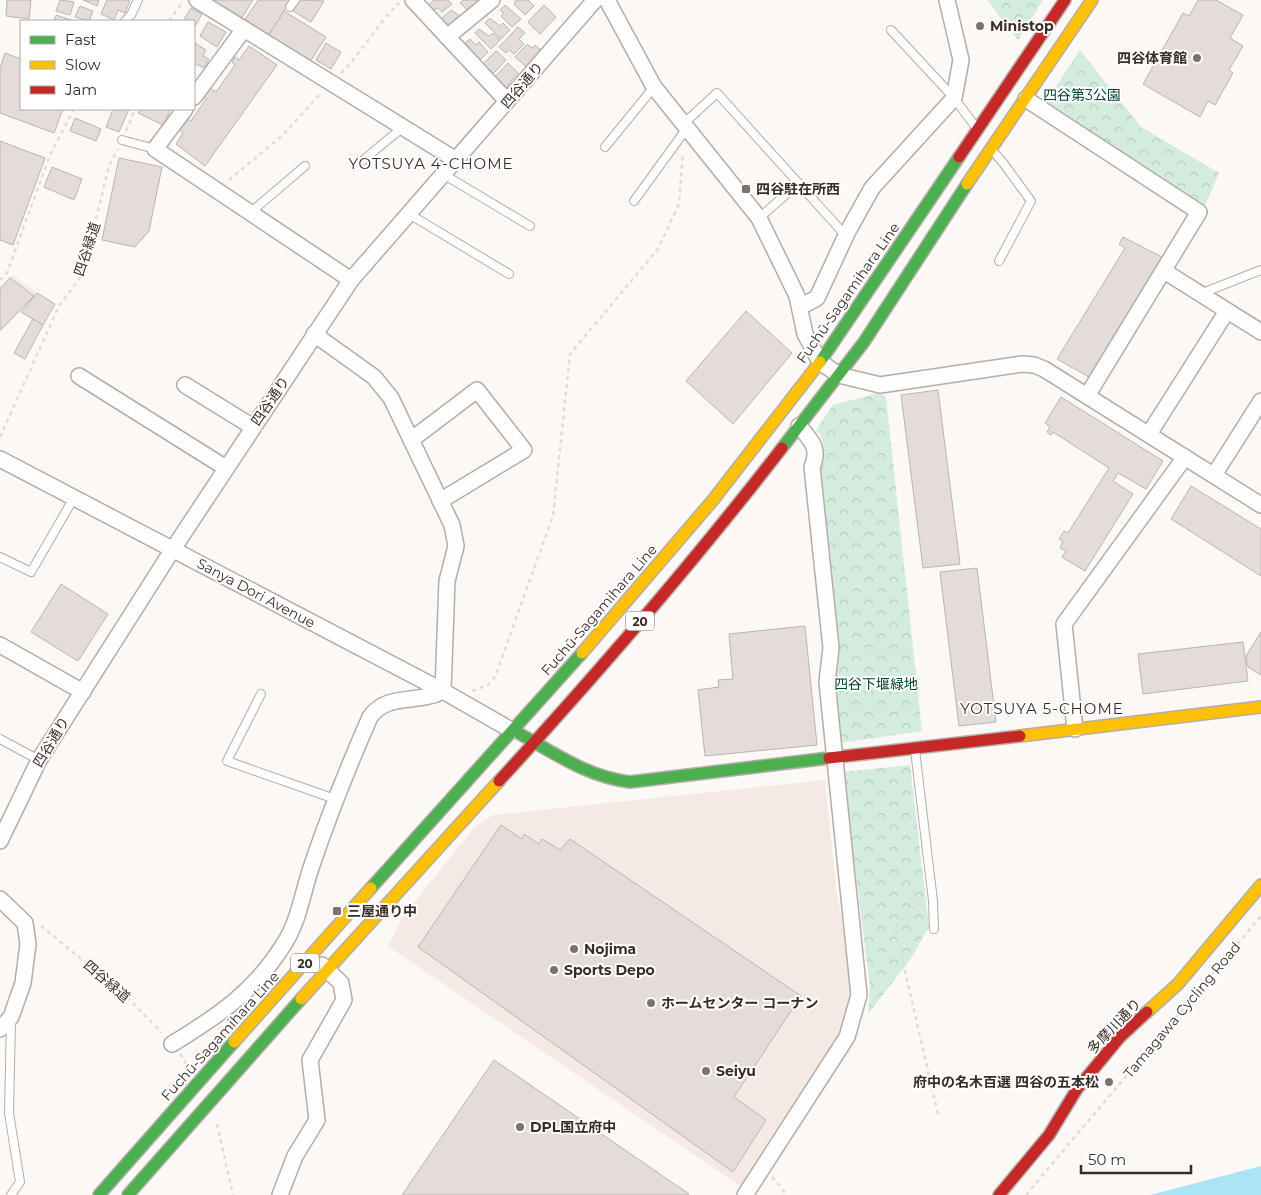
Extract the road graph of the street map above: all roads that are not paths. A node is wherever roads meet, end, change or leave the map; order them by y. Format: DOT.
graph roads {
  1 [pos="138,0"];
  2 [pos="197,0"];
  3 [pos="412,0"];
  4 [pos="492,0"];
  5 [pos="595,0"];
  6 [pos="607,0"];
  7 [pos="947,0"];
  8 [pos="1065,0"];
  9 [pos="1092,0"];
  10 [pos="126,20"];
  11 [pos="244,29"];
  12 [pos="891,30"];
  13 [pos="447,37"];
  14 [pos="654,86"];
  15 [pos="195,97"];
  16 [pos="954,98"];
  17 [pos="1026,99"];
  18 [pos="507,101"];
  19 [pos="184,110"];
  20 [pos="402,128"];
  21 [pos="684,129"];
  22 [pos="978,129"];
  23 [pos="122,140"];
  24 [pos="970,142"];
  25 [pos="605,147"];
  26 [pos="156,149"];
  27 [pos="989,151"];
  28 [pos="456,160"];
  29 [pos="362,161"];
  30 [pos="305,166"];
  31 [pos="443,174"];
  32 [pos="799,183"];
  33 [pos="634,202"];
  34 [pos="251,212"];
  35 [pos="409,214"];
  36 [pos="759,218"];
  37 [pos="530,226"];
  38 [pos="846,236"];
  39 [pos="999,261"];
  40 [pos="1261,270"];
  41 [pos="1164,271"];
  42 [pos="509,274"];
  43 [pos="351,280"];
  44 [pos="1200,294"];
  45 [pos="800,307"];
  46 [pos="1227,311"];
  47 [pos="1261,332"];
  48 [pos="314,334"];
  49 [pos="820,362"];
  50 [pos="839,375"];
  51 [pos="79,376"];
  52 [pos="185,384"];
  53 [pos="1086,396"];
  54 [pos="1259,407"];
  55 [pos="799,426"];
  56 [pos="253,427"];
  57 [pos="1149,434"];
  58 [pos="411,440"];
  59 [pos="1185,457"];
  60 [pos="0,459"];
  61 [pos="226,468"];
  62 [pos="1214,475"];
  63 [pos="75,496"];
  64 [pos="440,500"];
  65 [pos="1261,505"];
  66 [pos="173,549"];
  67 [pos="0,557"];
  68 [pos="1,649"];
  69 [pos="83,692"];
  70 [pos="261,694"];
  71 [pos="449,694"];
  72 [pos="1261,707"];
  73 [pos="1076,729"];
  74 [pos="511,730"];
  75 [pos="0,739"];
  76 [pos="535,742"];
  77 [pos="915,748"];
  78 [pos="834,757"];
  79 [pos="39,760"];
  80 [pos="335,799"];
  81 [pos="5,819"];
  82 [pos="0,841"];
  83 [pos="1261,885"];
  84 [pos="0,899"];
  85 [pos="934,929"];
  86 [pos="312,955"];
  87 [pos="327,970"];
  88 [pos="11,1017"];
  89 [pos="0,1029"];
  90 [pos="172,1044"];
  91 [pos="11,1195"];
  92 [pos="99,1195"];
  93 [pos="128,1195"];
  94 [pos="280,1195"];
  95 [pos="745,1195"];
  96 [pos="999,1195"];
  1 -- 10 [label="lane"];
  2 -- 11 [label="street"];
  3 -- 13 [label="street"];
  4 -- 13 [label="street"];
  5 -- 18 [label="street, 四谷通り"];
  6 -- 14 [label="street"];
  7 -- 16 [label="street"];
  8 -- 22 [label="main road, Fuchū-Sagamihara Line / 20"];
  9 -- 17 [label="main road, 20"];
  11 -- 15 [label="street"];
  11 -- 20 [label="street"];
  12 -- 16 [label="lane"];
  13 -- 18 [label="street"];
  14 -- 21 [label="street"];
  14 -- 25 [label="lane"];
  16 -- 22 [label="lane"];
  16 -- 38 [label="street"];
  17 -- 27 [label="main road, 20"];
  17 -- 41 [label="street"];
  18 -- 28 [label="street, 四谷通り"];
  19 -- 26 [label="street"];
  20 -- 28 [label="street"];
  20 -- 29 [label="lane"];
  21 -- 32 [label="lane"];
  21 -- 33 [label="lane"];
  21 -- 36 [label="street"];
  22 -- 24 [label="main road, Fuchū-Sagamihara Line / 20"];
  23 -- 26 [label="lane"];
  24 -- 27 [label="main road"];
  24 -- 49 [label="main road, Fuchū-Sagamihara Line / 20"];
  26 -- 34 [label="street"];
  27 -- 39 [label="lane"];
  27 -- 50 [label="main road, 20"];
  28 -- 31 [label="street, 四谷通り"];
  30 -- 34 [label="lane"];
  31 -- 35 [label="street, 四谷通り"];
  31 -- 37 [label="lane"];
  32 -- 36 [label="lane"];
  32 -- 38 [label="lane"];
  34 -- 43 [label="street"];
  35 -- 42 [label="lane"];
  35 -- 43 [label="street, 四谷通り"];
  36 -- 45 [label="street"];
  38 -- 45 [label="street"];
  40 -- 44 [label="lane"];
  41 -- 44 [label="street"];
  41 -- 53 [label="street"];
  43 -- 48 [label="street, 四谷通り"];
  44 -- 46 [label="street"];
  45 -- 49 [label="street"];
  46 -- 47 [label="street"];
  46 -- 57 [label="street"];
  48 -- 56 [label="street, 四谷通り"];
  48 -- 58 [label="street"];
  49 -- 50 [label="street"];
  49 -- 74 [label="main road, Fuchū-Sagamihara Line / 20"];
  50 -- 53 [label="street"];
  50 -- 55 [label="main road, 20"];
  51 -- 61 [label="street"];
  52 -- 56 [label="street"];
  53 -- 57 [label="street"];
  54 -- 62 [label="street"];
  55 -- 76 [label="main road, 20"];
  55 -- 78 [label="street"];
  56 -- 61 [label="street, 四谷通り"];
  57 -- 59 [label="street"];
  58 -- 64 [label="street"];
  58 -- 64 [label="street"];
  59 -- 62 [label="street"];
  59 -- 73 [label="street"];
  60 -- 63 [label="street, Sanya Dori Avenue"];
  61 -- 66 [label="street, 四谷通り"];
  62 -- 65 [label="street"];
  63 -- 66 [label="street, Sanya Dori Avenue"];
  63 -- 67 [label="lane"];
  64 -- 71 [label="street"];
  66 -- 69 [label="street, 四谷通り"];
  66 -- 71 [label="street, Sanya Dori Avenue"];
  68 -- 69 [label="street"];
  69 -- 79 [label="street, 四谷通り"];
  70 -- 80 [label="lane"];
  71 -- 74 [label="street, Sanya Dori Avenue"];
  71 -- 80 [label="street"];
  72 -- 73 [label="main road"];
  73 -- 77 [label="main road"];
  74 -- 76 [label="main road"];
  74 -- 86 [label="main road, Fuchū-Sagamihara Line / 20"];
  75 -- 79 [label="lane"];
  76 -- 78 [label="main road"];
  76 -- 87 [label="main road, 20"];
  77 -- 78 [label="main road"];
  77 -- 85 [label="lane"];
  78 -- 95 [label="street"];
  79 -- 81 [label="street, 四谷通り"];
  80 -- 90 [label="street"];
  81 -- 82 [label="street, 四谷通り"];
  83 -- 96 [label="main road, 多摩川通り"];
  84 -- 88 [label="street"];
  86 -- 87 [label="street"];
  86 -- 92 [label="main road, Fuchū-Sagamihara Line / 20"];
  87 -- 93 [label="main road, 20"];
  87 -- 94 [label="street"];
  88 -- 89 [label="street"];
  88 -- 91 [label="lane"];
}
